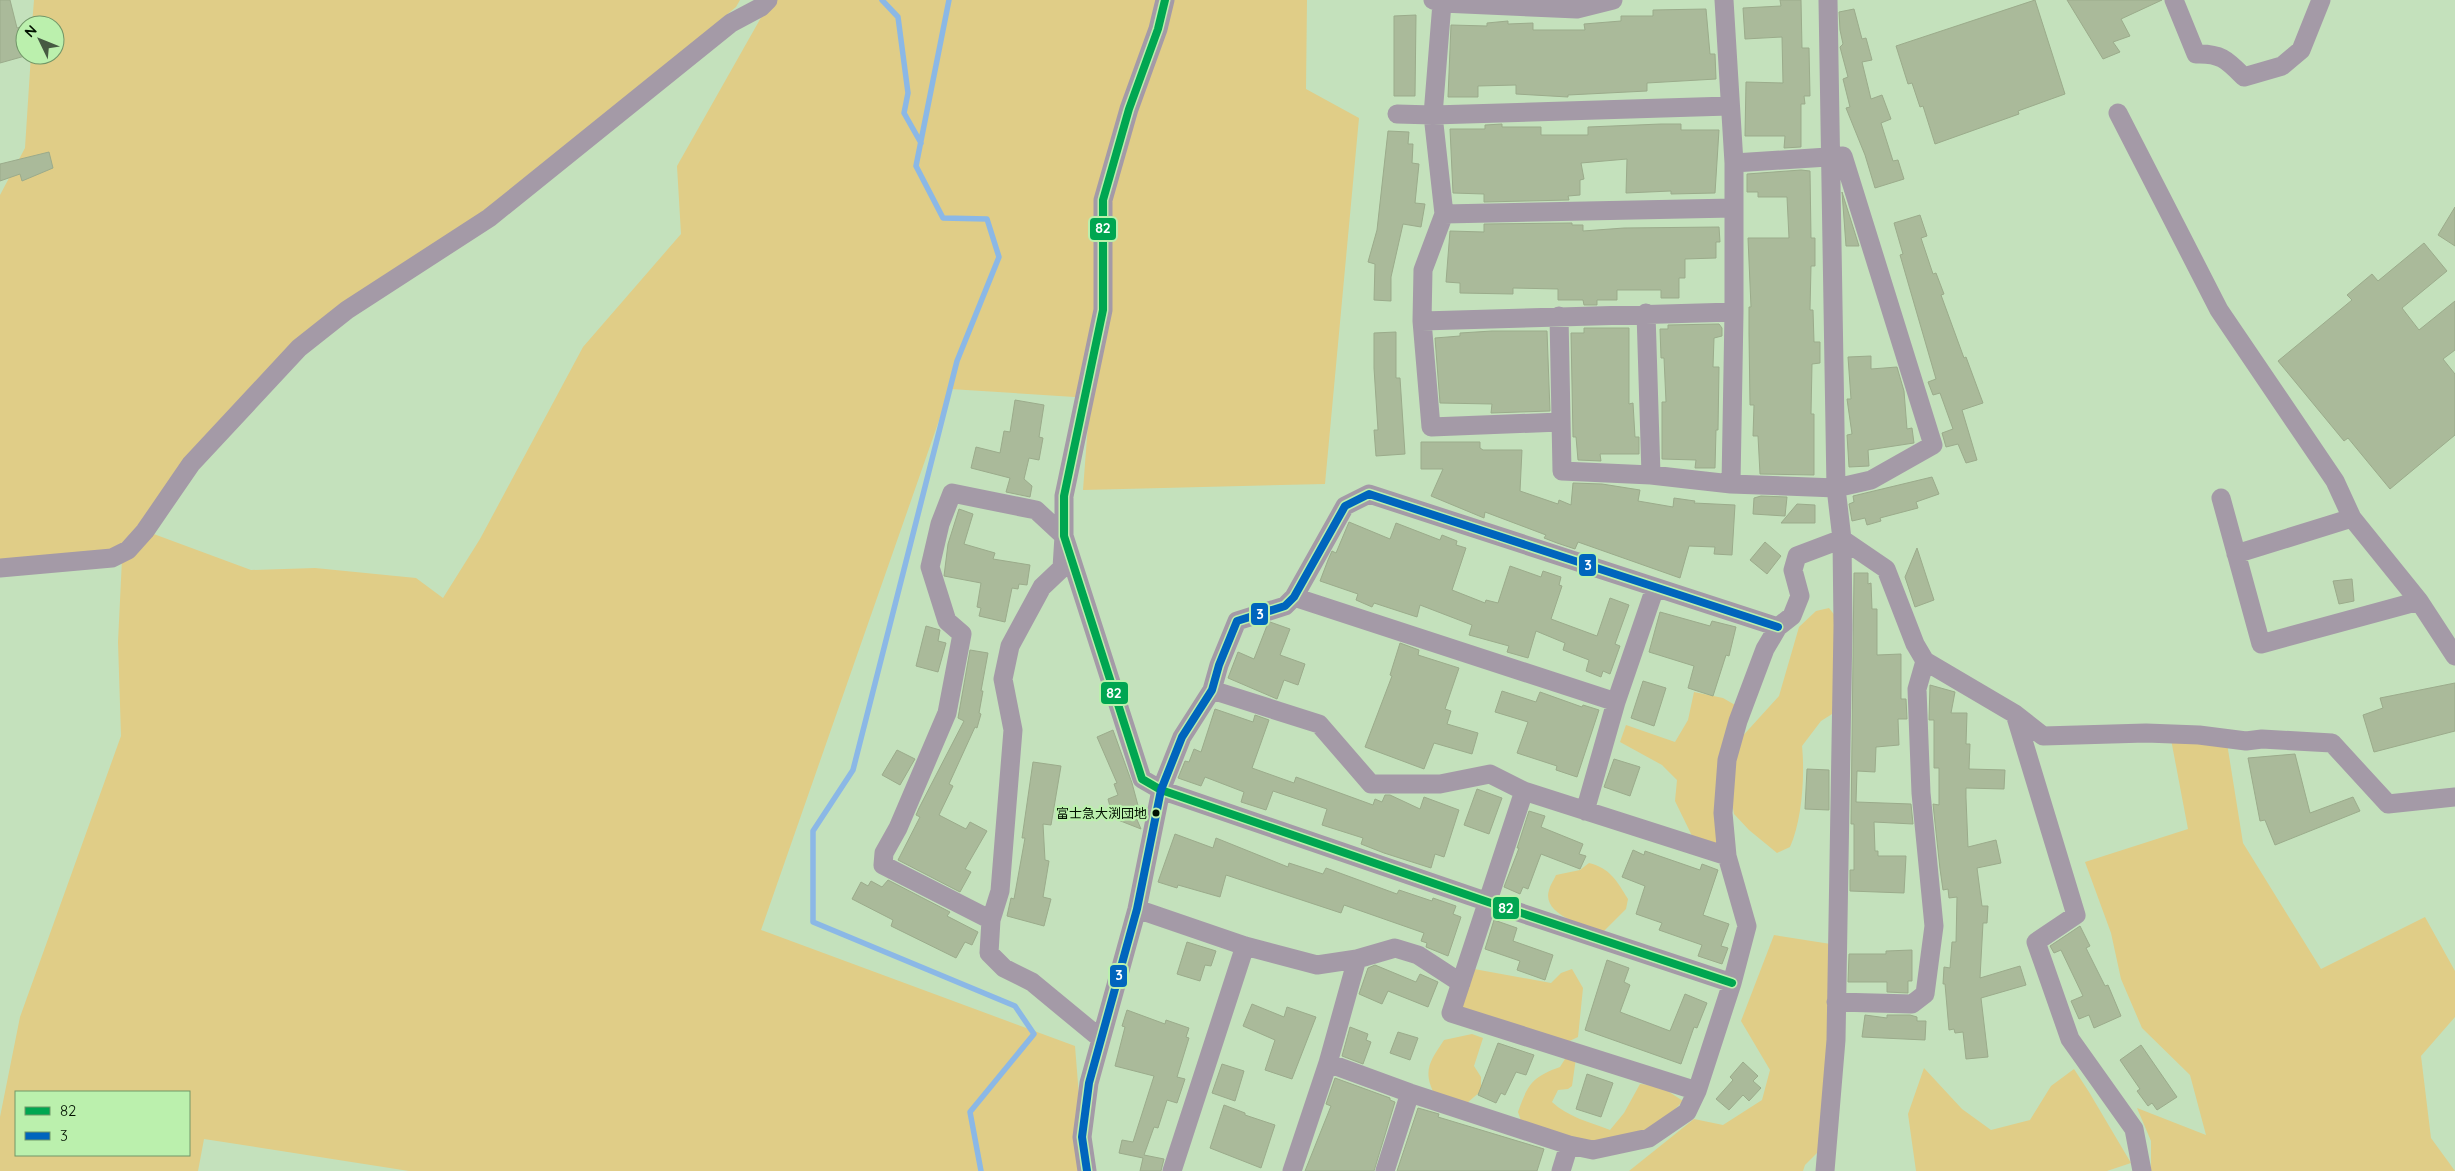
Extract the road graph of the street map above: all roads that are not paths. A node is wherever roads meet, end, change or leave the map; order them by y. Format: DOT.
graph roads {
  1 [pos="768,0"];
  2 [pos="1165,0"];
  3 [pos="1613,0"];
  4 [pos="1724,0"];
  5 [pos="1828,0"];
  6 [pos="2174,0"];
  7 [pos="2321,0"];
  8 [pos="1438,2"];
  9 [pos="1729,106"];
  10 [pos="2118,113"];
  11 [pos="1397,114"];
  12 [pos="1433,115"];
  13 [pos="1831,156"];
  14 [pos="1734,163"];
  15 [pos="1733,208"];
  16 [pos="1444,214"];
  17 [pos="1734,312"];
  18 [pos="1646,313"];
  19 [pos="1559,316"];
  20 [pos="1422,321"];
  21 [pos="1560,422"];
  22 [pos="1651,475"];
  23 [pos="1730,484"];
  24 [pos="1836,488"];
  25 [pos="2221,498"];
  26 [pos="2352,518"];
  27 [pos="1064,536"];
  28 [pos="1842,539"];
  29 [pos="2236,554"];
  30 [pos="0,568"];
  31 [pos="1655,588"];
  32 [pos="1294,597"];
  33 [pos="2419,601"];
  34 [pos="1778,627"];
  35 [pos="2455,656"];
  36 [pos="1925,661"];
  37 [pos="1212,690"];
  38 [pos="1616,702"];
  39 [pos="2015,714"];
  40 [pos="1161,790"];
  41 [pos="1524,791"];
  42 [pos="2455,797"];
  43 [pos="1585,811"];
  44 [pos="1727,856"];
  45 [pos="1488,902"];
  46 [pos="1137,909"];
  47 [pos="991,920"];
  48 [pos="1245,946"];
  49 [pos="1357,959"];
  50 [pos="1732,982"];
  51 [pos="1461,983"];
  52 [pos="1836,1002"];
  53 [pos="1100,1040"];
  54 [pos="1328,1063"];
  55 [pos="1697,1091"];
  56 [pos="1410,1093"];
  57 [pos="1570,1145"];
  58 [pos="1087,1171"];
  59 [pos="1172,1171"];
  60 [pos="1292,1171"];
  61 [pos="1385,1171"];
  62 [pos="1562,1171"];
  63 [pos="1825,1171"];
  64 [pos="2142,1171"];
  1 -- 30 [label="street"];
  2 -- 27 [label="street"];
  3 -- 8 [label="street"];
  4 -- 9 [label="street"];
  5 -- 13 [label="street"];
  6 -- 7 [label="street"];
  8 -- 12 [label="street"];
  9 -- 12 [label="street"];
  9 -- 14 [label="street"];
  10 -- 26 [label="street"];
  11 -- 12 [label="street"];
  12 -- 16 [label="street"];
  13 -- 14 [label="street"];
  13 -- 24 [label="street"];
  13 -- 24 [label="street"];
  14 -- 15 [label="street"];
  15 -- 16 [label="street"];
  15 -- 17 [label="street"];
  16 -- 20 [label="street"];
  17 -- 18 [label="street"];
  17 -- 23 [label="street"];
  18 -- 19 [label="street"];
  18 -- 22 [label="street"];
  19 -- 20 [label="street"];
  19 -- 21 [label="street"];
  20 -- 21 [label="street"];
  21 -- 22 [label="street"];
  22 -- 23 [label="street"];
  23 -- 24 [label="street"];
  24 -- 28 [label="street"];
  25 -- 29 [label="street"];
  26 -- 29 [label="street"];
  26 -- 33 [label="street"];
  27 -- 40 [label="street"];
  27 -- 47 [label="street"];
  27 -- 47 [label="street"];
  28 -- 34 [label="street"];
  28 -- 36 [label="street"];
  28 -- 52 [label="street"];
  29 -- 33 [label="street"];
  31 -- 32 [label="street"];
  31 -- 34 [label="street"];
  31 -- 38 [label="street"];
  32 -- 37 [label="street"];
  32 -- 38 [label="street"];
  33 -- 35 [label="street"];
  34 -- 44 [label="street"];
  36 -- 39 [label="street"];
  36 -- 52 [label="street"];
  37 -- 40 [label="street"];
  37 -- 41 [label="street"];
  38 -- 43 [label="street"];
  39 -- 42 [label="street"];
  39 -- 64 [label="street"];
  40 -- 45 [label="street"];
  40 -- 46 [label="street"];
  41 -- 43 [label="street"];
  41 -- 45 [label="street"];
  43 -- 44 [label="street"];
  44 -- 50 [label="street"];
  45 -- 50 [label="street"];
  45 -- 51 [label="street"];
  46 -- 48 [label="street"];
  46 -- 53 [label="street"];
  47 -- 53 [label="street"];
  48 -- 49 [label="street"];
  48 -- 59 [label="street"];
  49 -- 51 [label="street"];
  49 -- 54 [label="street"];
  50 -- 55 [label="street"];
  51 -- 55 [label="street"];
  52 -- 63 [label="street"];
  53 -- 58 [label="street"];
  54 -- 56 [label="street"];
  54 -- 60 [label="street"];
  55 -- 57 [label="street"];
  56 -- 57 [label="street"];
  56 -- 61 [label="street"];
  57 -- 62 [label="street"];
}
